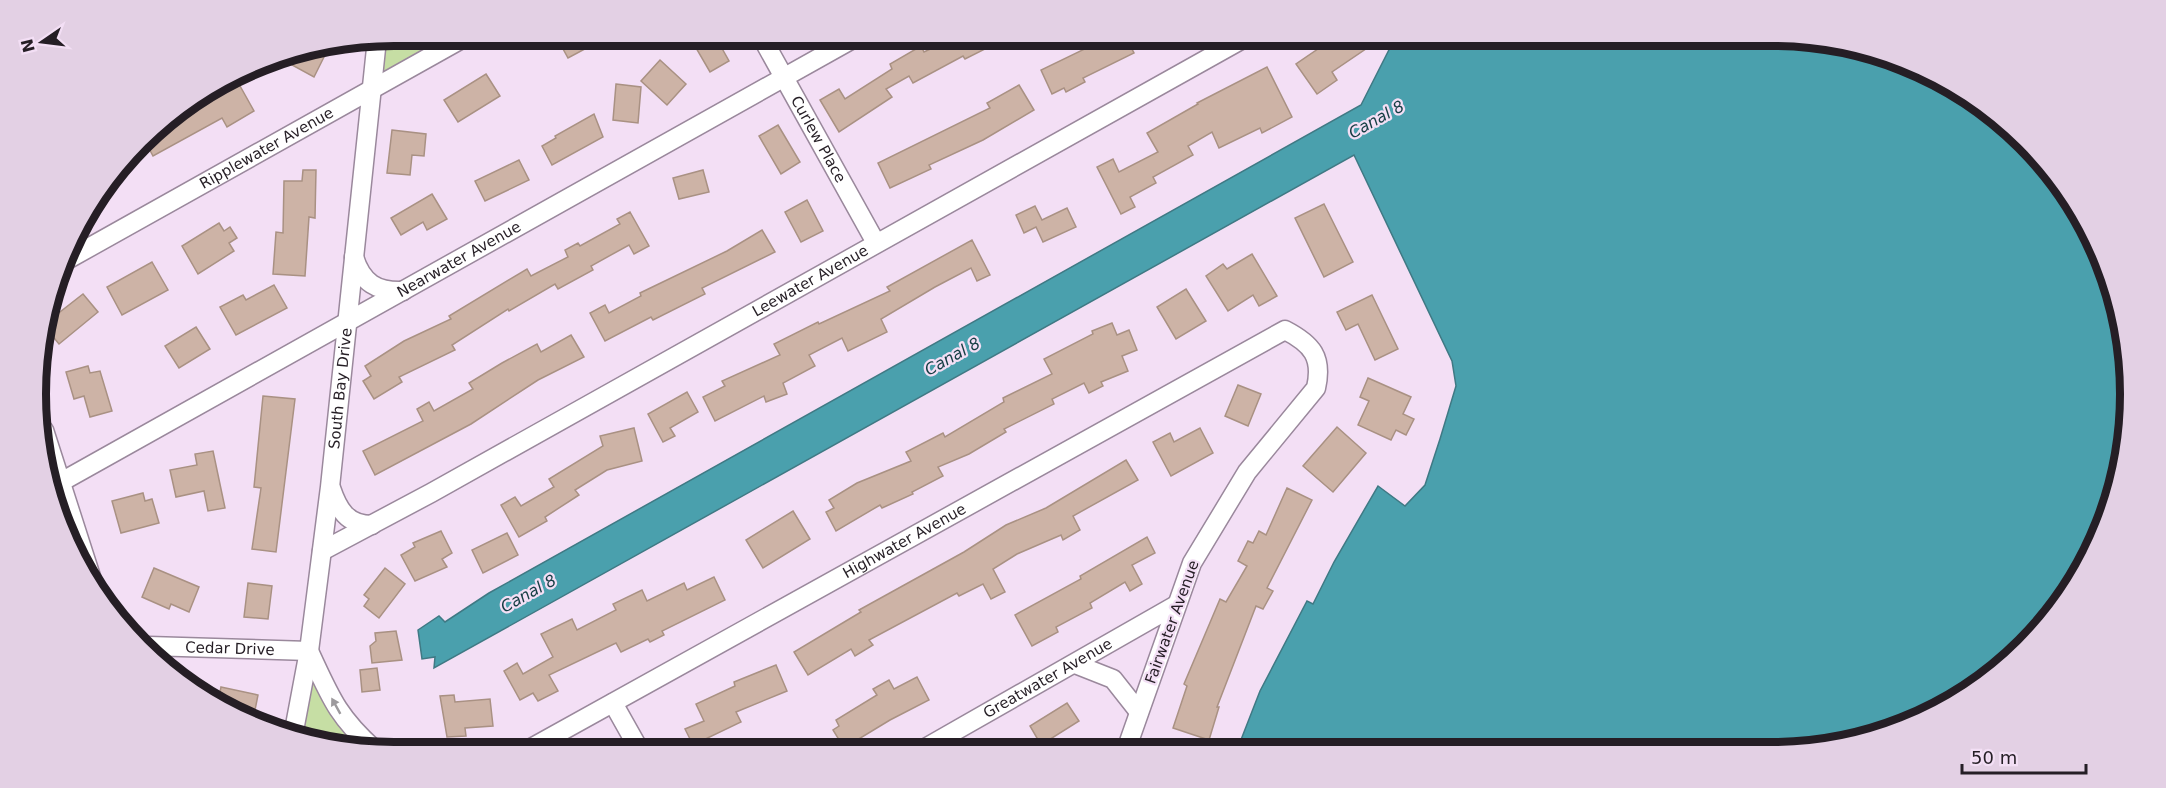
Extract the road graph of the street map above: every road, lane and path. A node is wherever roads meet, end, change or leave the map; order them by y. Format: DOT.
graph roads {
  1 [pos="449,46"];
  2 [pos="767,46"];
  3 [pos="840,46"];
  4 [pos="1230,46"];
  5 [pos="375,47"];
  6 [pos="784,77"];
  7 [pos="371,89"];
  8 [pos="876,243"];
  9 [pos="76,255"];
  10 [pos="354,257"];
  11 [pos="403,291"];
  12 [pos="348,322"];
  13 [pos="1285,330"];
  14 [pos="51,452"];
  15 [pos="61,482"];
  16 [pos="330,487"];
  17 [pos="372,525"];
  18 [pos="82,548"];
  19 [pos="322,551"];
  20 [pos="1176,605"];
  21 [pos="155,646"];
  22 [pos="309,651"];
  23 [pos="1075,664"];
  24 [pos="613,703"];
  25 [pos="1139,712"];
  26 [pos="295,727"];
  27 [pos="365,740"];
  28 [pos="542,742"];
  29 [pos="634,742"];
  30 [pos="936,742"];
  31 [pos="1129,742"];
  1 -- 7 [label="street, Ripplewater Avenue"];
  2 -- 6 [label="street, Curlew Place"];
  3 -- 6 [label="street, Nearwater Avenue"];
  4 -- 8 [label="street, Leewater Avenue"];
  5 -- 7 [label="street, South Bay Drive"];
  6 -- 8 [label="street, Curlew Place"];
  6 -- 11 [label="street, Nearwater Avenue"];
  7 -- 9 [label="street, Ripplewater Avenue"];
  7 -- 10 [label="street, South Bay Drive"];
  8 -- 17 [label="street, Leewater Avenue"];
  10 -- 11 [label="street"];
  10 -- 12 [label="street, South Bay Drive"];
  11 -- 12 [label="street, Nearwater Avenue"];
  12 -- 15 [label="street, Nearwater Avenue"];
  12 -- 16 [label="street, South Bay Drive"];
  13 -- 20 [label="street, Fairwater Avenue"];
  13 -- 24 [label="street, Highwater Avenue"];
  14 -- 15 [label="street"];
  15 -- 18 [label="street"];
  16 -- 17 [label="street"];
  16 -- 19 [label="street, South Bay Drive"];
  17 -- 19 [label="street, Leewater Avenue"];
  19 -- 22 [label="street, South Bay Drive"];
  20 -- 23 [label="street, Greatwater Avenue"];
  20 -- 25 [label="street, Fairwater Avenue"];
  21 -- 22 [label="street, Cedar Drive"];
  22 -- 26 [label="street, South Bay Drive"];
  27 -- 22 [label="street, one-way"];
  23 -- 25 [label="street"];
  23 -- 30 [label="street, Greatwater Avenue"];
  24 -- 28 [label="street, Highwater Avenue"];
  24 -- 29 [label="street"];
  25 -- 31 [label="street, Fairwater Avenue"];
}
